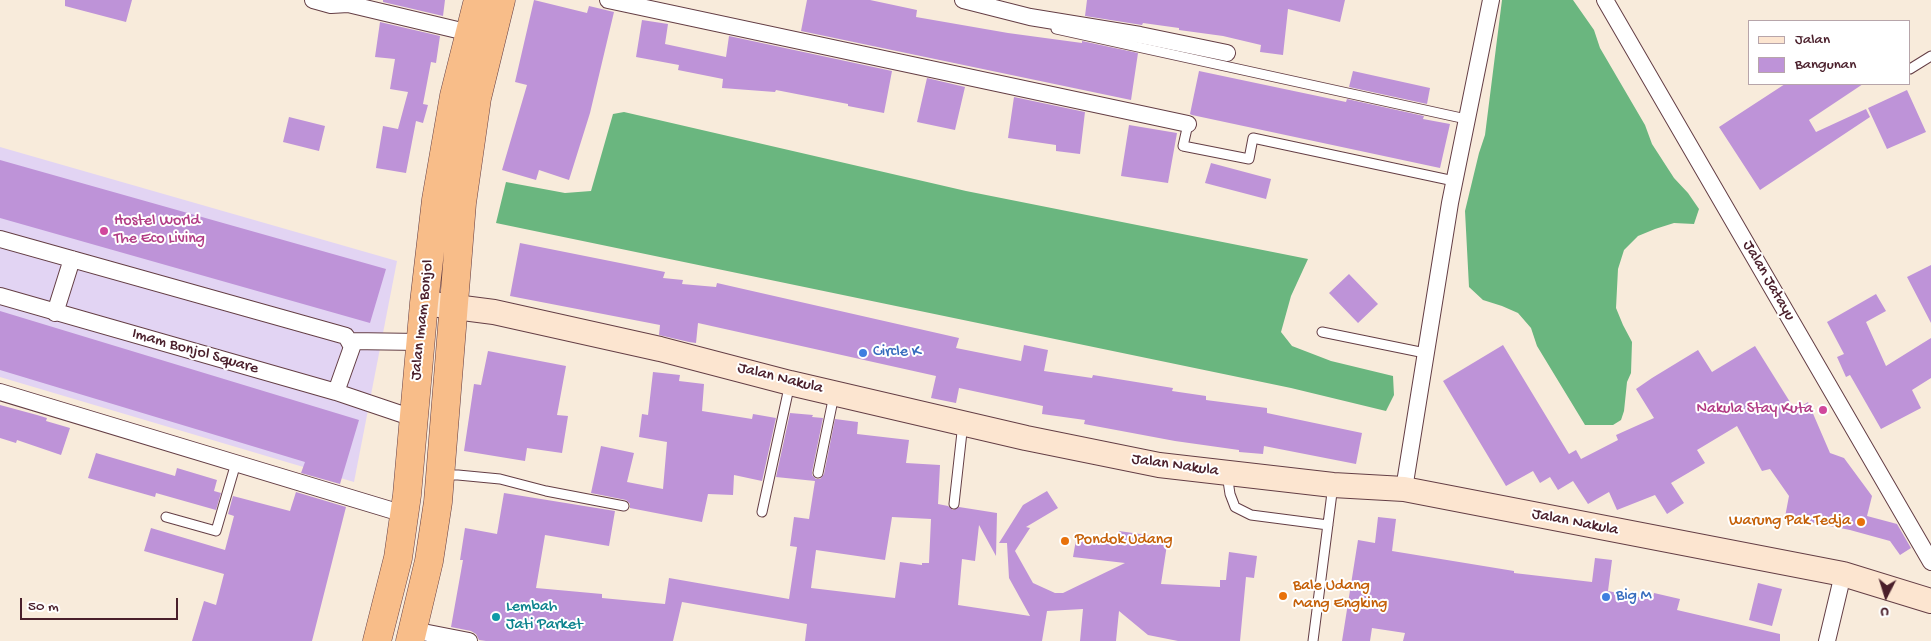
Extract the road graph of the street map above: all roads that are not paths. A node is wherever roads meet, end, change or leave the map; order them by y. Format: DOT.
graph roads {
  1 [pos="313,0"];
  2 [pos="478,0"];
  3 [pos="502,0"];
  4 [pos="608,0"];
  5 [pos="963,0"];
  6 [pos="1491,0"];
  7 [pos="1605,0"];
  8 [pos="1058,22"];
  9 [pos="470,33"];
  10 [pos="1227,53"];
  11 [pos="1931,56"];
  12 [pos="1911,68"];
  13 [pos="1466,119"];
  14 [pos="1188,124"];
  15 [pos="1454,181"];
  16 [pos="0,238"];
  17 [pos="72,259"];
  18 [pos="0,296"];
  19 [pos="424,303"];
  20 [pos="454,307"];
  21 [pos="55,313"];
  22 [pos="1322,332"];
  23 [pos="350,341"];
  24 [pos="420,342"];
  25 [pos="1425,353"];
  26 [pos="790,383"];
  27 [pos="0,392"];
  28 [pos="336,392"];
  29 [pos="834,392"];
  30 [pos="414,418"];
  31 [pos="964,423"];
  32 [pos="236,463"];
  33 [pos="818,473"];
  34 [pos="1227,474"];
  35 [pos="441,475"];
  36 [pos="1333,485"];
  37 [pos="1404,489"];
  38 [pos="954,504"];
  39 [pos="624,506"];
  40 [pos="762,512"];
  41 [pos="404,514"];
  42 [pos="166,517"];
  43 [pos="1328,525"];
  44 [pos="1931,562"];
  45 [pos="1843,574"];
  46 [pos="1931,601"];
  47 [pos="412,635"];
  48 [pos="377,641"];
  49 [pos="468,641"];
  50 [pos="1313,641"];
  51 [pos="1827,641"];
  1 -- 9 [label="street"];
  2 -- 9 [label="highway, Jalan Imam Bonjol"];
  3 -- 20 [label="highway, Jalan Imam Bonjol"];
  4 -- 14 [label="street"];
  5 -- 8 [label="street"];
  6 -- 13 [label="street"];
  7 -- 44 [label="street, Jalan Jatayu"];
  8 -- 10 [label="street"];
  8 -- 13 [label="lane"];
  9 -- 19 [label="highway, Jalan Imam Bonjol"];
  11 -- 12 [label="lane"];
  13 -- 15 [label="street"];
  14 -- 15 [label="lane"];
  15 -- 25 [label="street"];
  16 -- 17 [label="street"];
  17 -- 21 [label="street"];
  17 -- 23 [label="street"];
  18 -- 21 [label="street, Imam Bonjol Square"];
  19 -- 20 [label="main road, Jalan Nakula"];
  19 -- 24 [label="highway, Jalan Imam Bonjol"];
  20 -- 26 [label="main road, Jalan Nakula"];
  20 -- 35 [label="highway, Jalan Imam Bonjol"];
  21 -- 28 [label="street, Imam Bonjol Square"];
  22 -- 25 [label="lane"];
  23 -- 24 [label="street"];
  23 -- 28 [label="street"];
  24 -- 30 [label="highway, Jalan Imam Bonjol"];
  25 -- 37 [label="street"];
  26 -- 29 [label="main road, Jalan Nakula"];
  26 -- 40 [label="lane"];
  27 -- 32 [label="street"];
  28 -- 30 [label="street, Imam Bonjol Square"];
  29 -- 31 [label="main road, Jalan Nakula"];
  29 -- 33 [label="lane"];
  30 -- 41 [label="highway, Jalan Imam Bonjol"];
  31 -- 34 [label="main road, Jalan Nakula"];
  31 -- 38 [label="lane"];
  32 -- 41 [label="street"];
  32 -- 42 [label="lane"];
  34 -- 36 [label="main road, Jalan Nakula"];
  34 -- 43 [label="lane"];
  35 -- 39 [label="lane"];
  35 -- 47 [label="highway, Jalan Imam Bonjol"];
  36 -- 37 [label="main road, Jalan Nakula"];
  36 -- 43 [label="lane"];
  37 -- 45 [label="main road, Jalan Nakula"];
  41 -- 48 [label="highway, Jalan Imam Bonjol"];
  43 -- 50 [label="lane"];
  45 -- 46 [label="main road, Jalan Nakula"];
  45 -- 51 [label="street"];
  47 -- 49 [label="street"];
}
